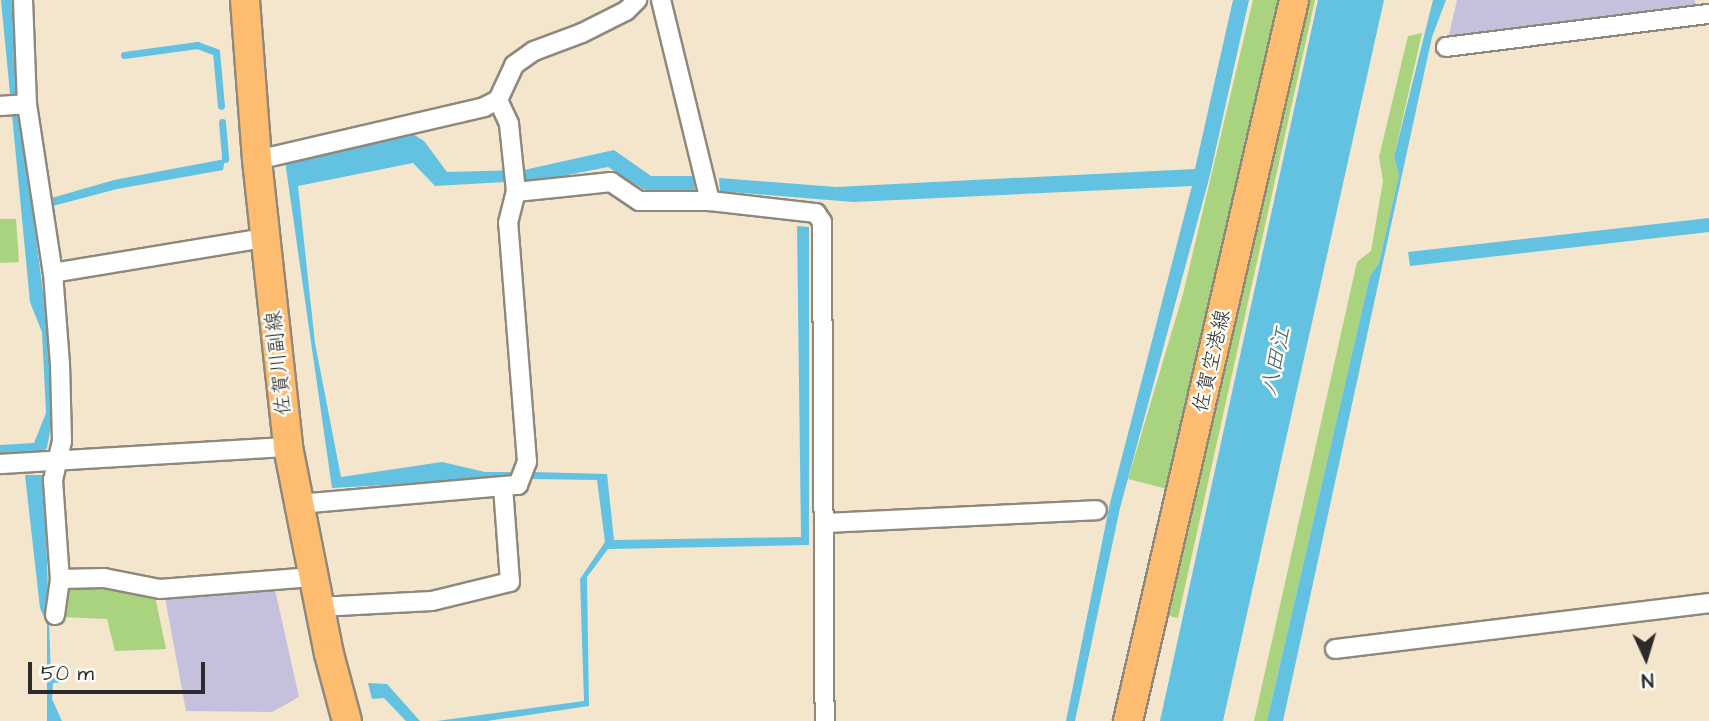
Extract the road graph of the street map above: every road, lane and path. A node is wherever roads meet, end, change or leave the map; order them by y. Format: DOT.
graph roads {
  1 [pos="23,0"];
  2 [pos="245,0"];
  3 [pos="637,0"];
  4 [pos="661,0"];
  5 [pos="1294,0"];
  6 [pos="1709,14"];
  7 [pos="1446,47"];
  8 [pos="498,100"];
  9 [pos="27,104"];
  10 [pos="3,106"];
  11 [pos="257,160"];
  12 [pos="516,192"];
  13 [pos="710,201"];
  14 [pos="265,238"];
  15 [pos="53,273"];
  16 [pos="288,447"];
  17 [pos="58,461"];
  18 [pos="0,464"];
  19 [pos="503,486"];
  20 [pos="299,504"];
  21 [pos="1097,510"];
  22 [pos="824,523"];
  23 [pos="313,577"];
  24 [pos="60,579"];
  25 [pos="1709,603"];
  26 [pos="319,607"];
  27 [pos="55,615"];
  28 [pos="1335,649"];
  29 [pos="347,721"];
  30 [pos="825,721"];
  31 [pos="1128,721"];
  1 -- 9 [label="street"];
  2 -- 11 [label="main road, 佐賀川副線"];
  3 -- 8 [label="street"];
  4 -- 13 [label="street"];
  5 -- 31 [label="main road, 佐賀空港線"];
  6 -- 7 [label="street"];
  8 -- 11 [label="street"];
  8 -- 12 [label="street"];
  9 -- 10 [label="street"];
  9 -- 15 [label="street"];
  11 -- 14 [label="main road, 佐賀川副線"];
  12 -- 13 [label="street"];
  12 -- 19 [label="street"];
  13 -- 22 [label="street"];
  14 -- 15 [label="street"];
  14 -- 16 [label="main road, 佐賀川副線"];
  15 -- 17 [label="street"];
  16 -- 17 [label="street"];
  16 -- 20 [label="main road, 佐賀川副線"];
  17 -- 18 [label="street"];
  17 -- 24 [label="street"];
  19 -- 20 [label="street"];
  19 -- 26 [label="street"];
  20 -- 23 [label="main road, 佐賀川副線"];
  21 -- 22 [label="street"];
  22 -- 30 [label="street"];
  23 -- 24 [label="street"];
  23 -- 26 [label="main road, 佐賀川副線"];
  24 -- 27 [label="street"];
  25 -- 28 [label="street"];
  26 -- 29 [label="main road, 佐賀川副線"];
}
